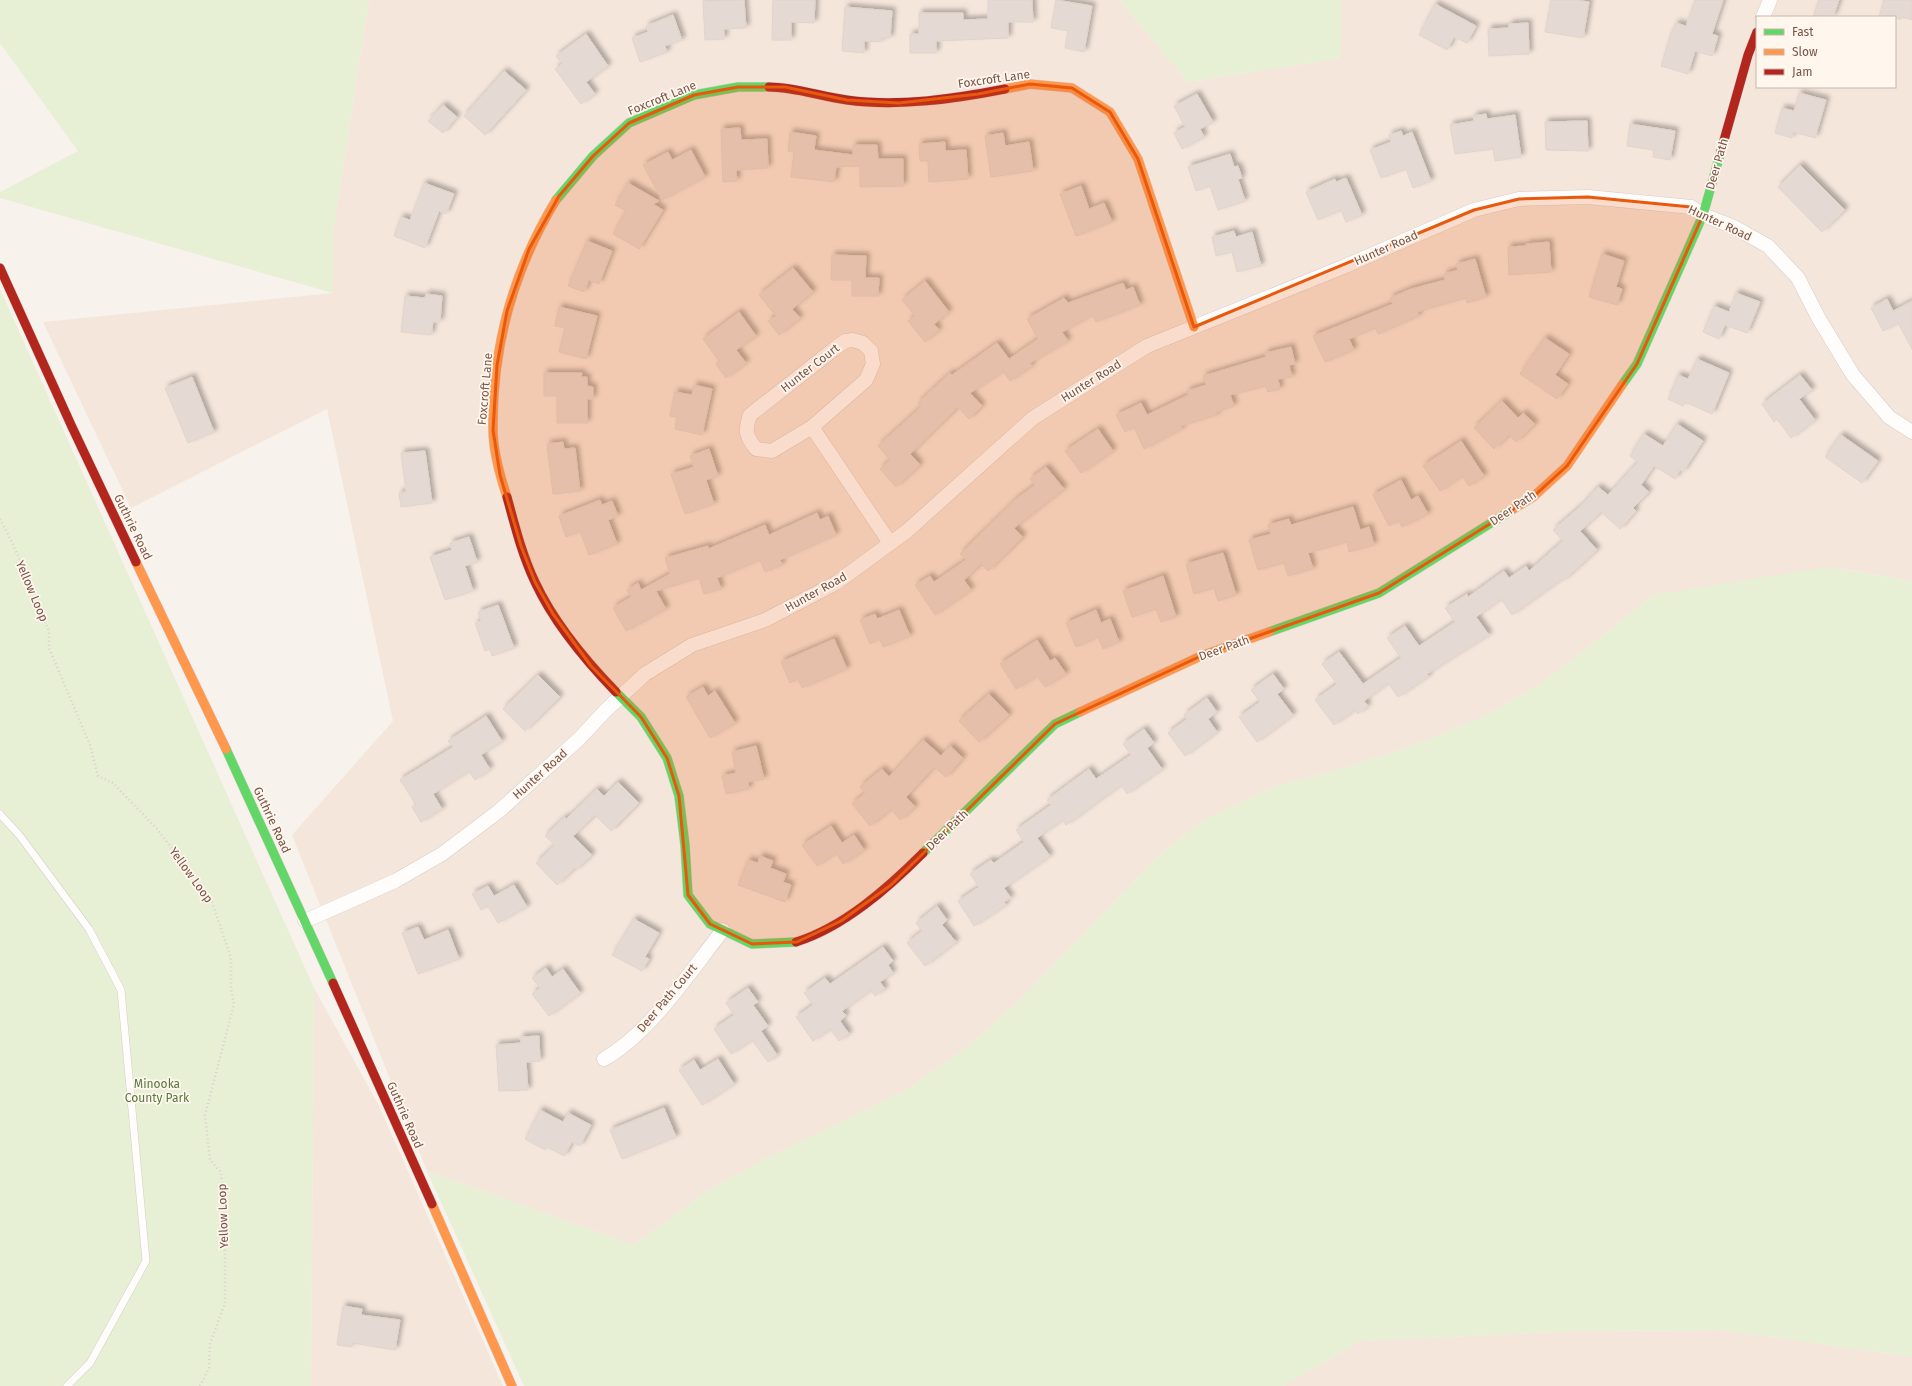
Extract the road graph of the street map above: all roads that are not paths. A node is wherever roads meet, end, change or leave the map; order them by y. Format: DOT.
graph roads {
  1 [pos="1770,0"];
  2 [pos="1763,16"];
  3 [pos="1756,34"];
  4 [pos="1703,215"];
  5 [pos="0,268"];
  6 [pos="1194,327"];
  7 [pos="812,427"];
  8 [pos="1912,432"];
  9 [pos="890,543"];
  10 [pos="621,696"];
  11 [pos="0,814"];
  12 [pos="305,921"];
  13 [pos="723,930"];
  14 [pos="604,1059"];
  15 [pos="67,1386"];
  16 [pos="512,1386"];
  1 -- 2 [label="street"];
  3 -- 4 [label="street, Deer Path"];
  4 -- 6 [label="street, Hunter Road"];
  4 -- 8 [label="street, Hunter Road"];
  4 -- 13 [label="street, Deer Path"];
  5 -- 12 [label="street, Guthrie Road"];
  6 -- 9 [label="street, Hunter Road"];
  6 -- 10 [label="street, Foxcroft Lane"];
  7 -- 7 [label="street, Hunter Court"];
  7 -- 9 [label="street"];
  9 -- 10 [label="street, Hunter Road"];
  10 -- 12 [label="street, Hunter Road"];
  10 -- 13 [label="street, Deer Path"];
  11 -- 15 [label="lane"];
  12 -- 16 [label="street, Guthrie Road"];
  13 -- 14 [label="street, Deer Path Court"];
}
